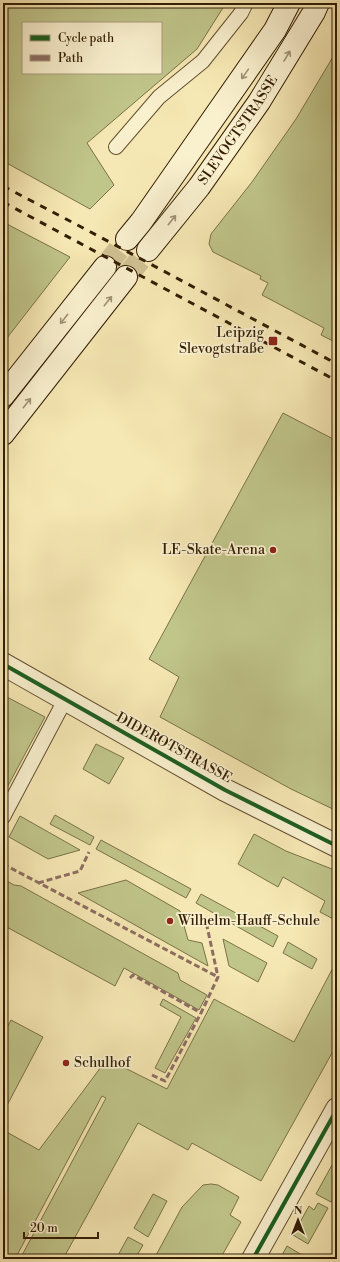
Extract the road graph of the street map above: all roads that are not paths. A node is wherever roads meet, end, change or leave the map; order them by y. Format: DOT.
graph roads {
  1 [pos="246,3"];
  2 [pos="289,3"];
  3 [pos="318,3"];
  4 [pos="116,147"];
  5 [pos="127,239"];
  6 [pos="148,250"];
  7 [pos="105,267"];
  8 [pos="126,277"];
  9 [pos="3,396"];
  10 [pos="3,434"];
  11 [pos="3,664"];
  12 [pos="65,700"];
  13 [pos="3,818"];
  14 [pos="337,846"];
  15 [pos="337,1109"];
  16 [pos="253,1259"];
  1 -- 4 [label="lane"];
  2 -- 5 [label="main road, SLEVOGTSTRASSE, one-way"];
  6 -- 3 [label="main road, SLEVOGTSTRASSE, one-way"];
  7 -- 9 [label="main road, one-way"];
  10 -- 8 [label="main road, one-way"];
  11 -- 12 [label="main road, DIDEROTSTRASSE"];
  12 -- 13 [label="lane"];
  12 -- 14 [label="main road, DIDEROTSTRASSE"];
  15 -- 16 [label="main road"];
}
